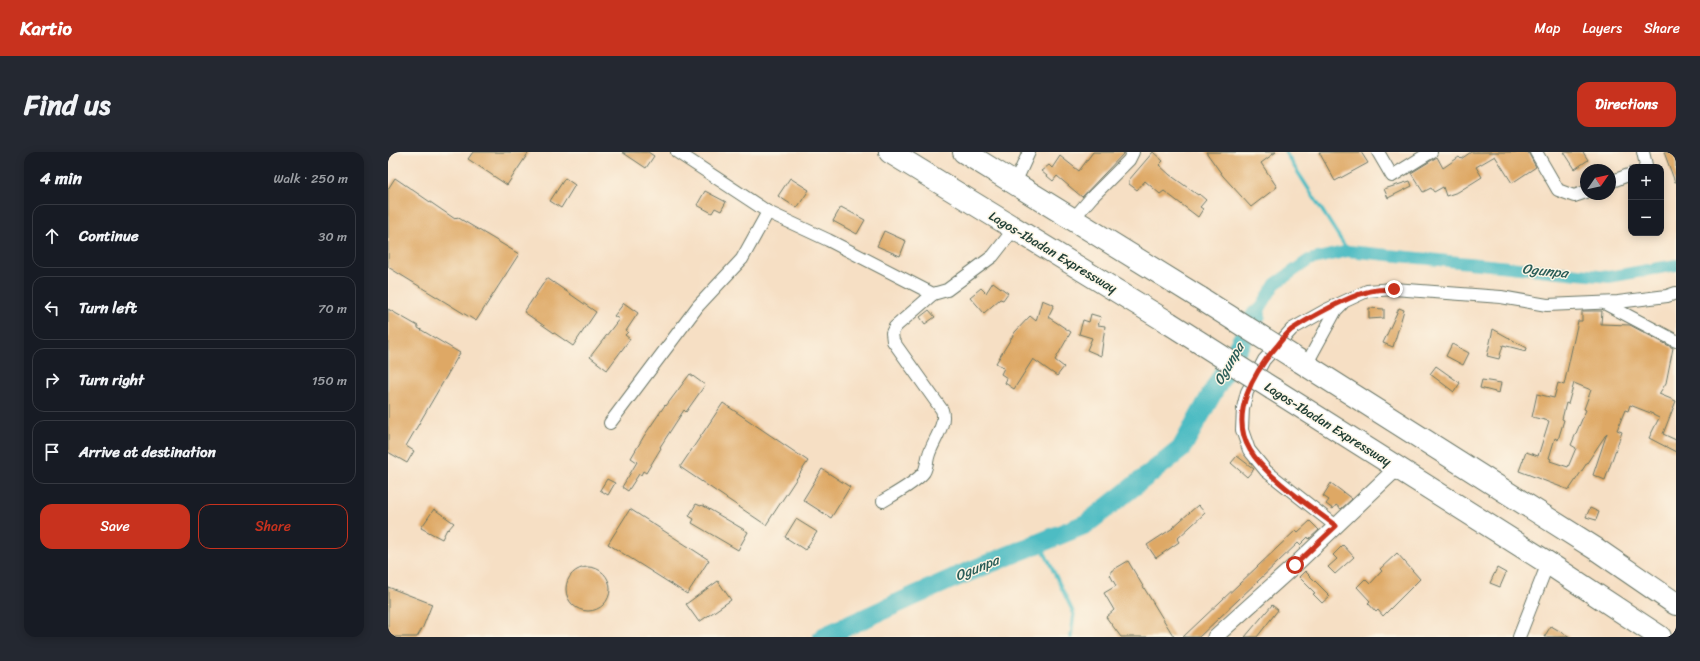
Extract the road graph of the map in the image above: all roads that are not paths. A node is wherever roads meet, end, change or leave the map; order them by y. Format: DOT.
graph roads {
  1 [pos="677,152"];
  2 [pos="890,152"];
  3 [pos="964,152"];
  4 [pos="1029,152"];
  5 [pos="1133,152"];
  6 [pos="1378,152"];
  7 [pos="1431,152"];
  8 [pos="1536,152"];
  9 [pos="1643,152"];
  10 [pos="1646,164"];
  11 [pos="1628,175"];
  12 [pos="1616,180"];
  13 [pos="1015,183"];
  14 [pos="1580,194"];
  15 [pos="768,212"];
  16 [pos="1073,219"];
  17 [pos="1014,229"];
  18 [pos="934,294"];
  19 [pos="1672,294"];
  20 [pos="1346,301"];
  21 [pos="1606,304"];
  22 [pos="1676,341"];
  23 [pos="1302,363"];
  24 [pos="610,423"];
  25 [pos="1397,468"];
  26 [pos="883,501"];
  27 [pos="1336,526"];
  28 [pos="1548,563"];
  29 [pos="1676,604"];
  30 [pos="1215,637"];
  31 [pos="1520,637"];
  32 [pos="1660,637"];
  1 -- 15 [label="street"];
  2 -- 17 [label="highway, Lagos-Ibadan Expressway"];
  3 -- 13 [label="highway"];
  4 -- 13 [label="street"];
  5 -- 16 [label="street"];
  6 -- 7 [label="street"];
  8 -- 14 [label="street"];
  9 -- 10 [label="street"];
  11 -- 12 [label="street"];
  13 -- 16 [label="highway"];
  15 -- 18 [label="street"];
  15 -- 24 [label="street"];
  16 -- 23 [label="highway, bridge"];
  17 -- 18 [label="street"];
  17 -- 25 [label="highway, Lagos-Ibadan Expressway, bridge"];
  18 -- 26 [label="street"];
  19 -- 21 [label="street"];
  20 -- 21 [label="street"];
  20 -- 23 [label="street"];
  20 -- 27 [label="street"];
  21 -- 22 [label="street"];
  23 -- 29 [label="highway"];
  25 -- 27 [label="street"];
  25 -- 28 [label="highway, Lagos-Ibadan Expressway"];
  27 -- 30 [label="street"];
  28 -- 31 [label="street"];
  28 -- 32 [label="highway, Lagos-Ibadan Expressway"];
}
